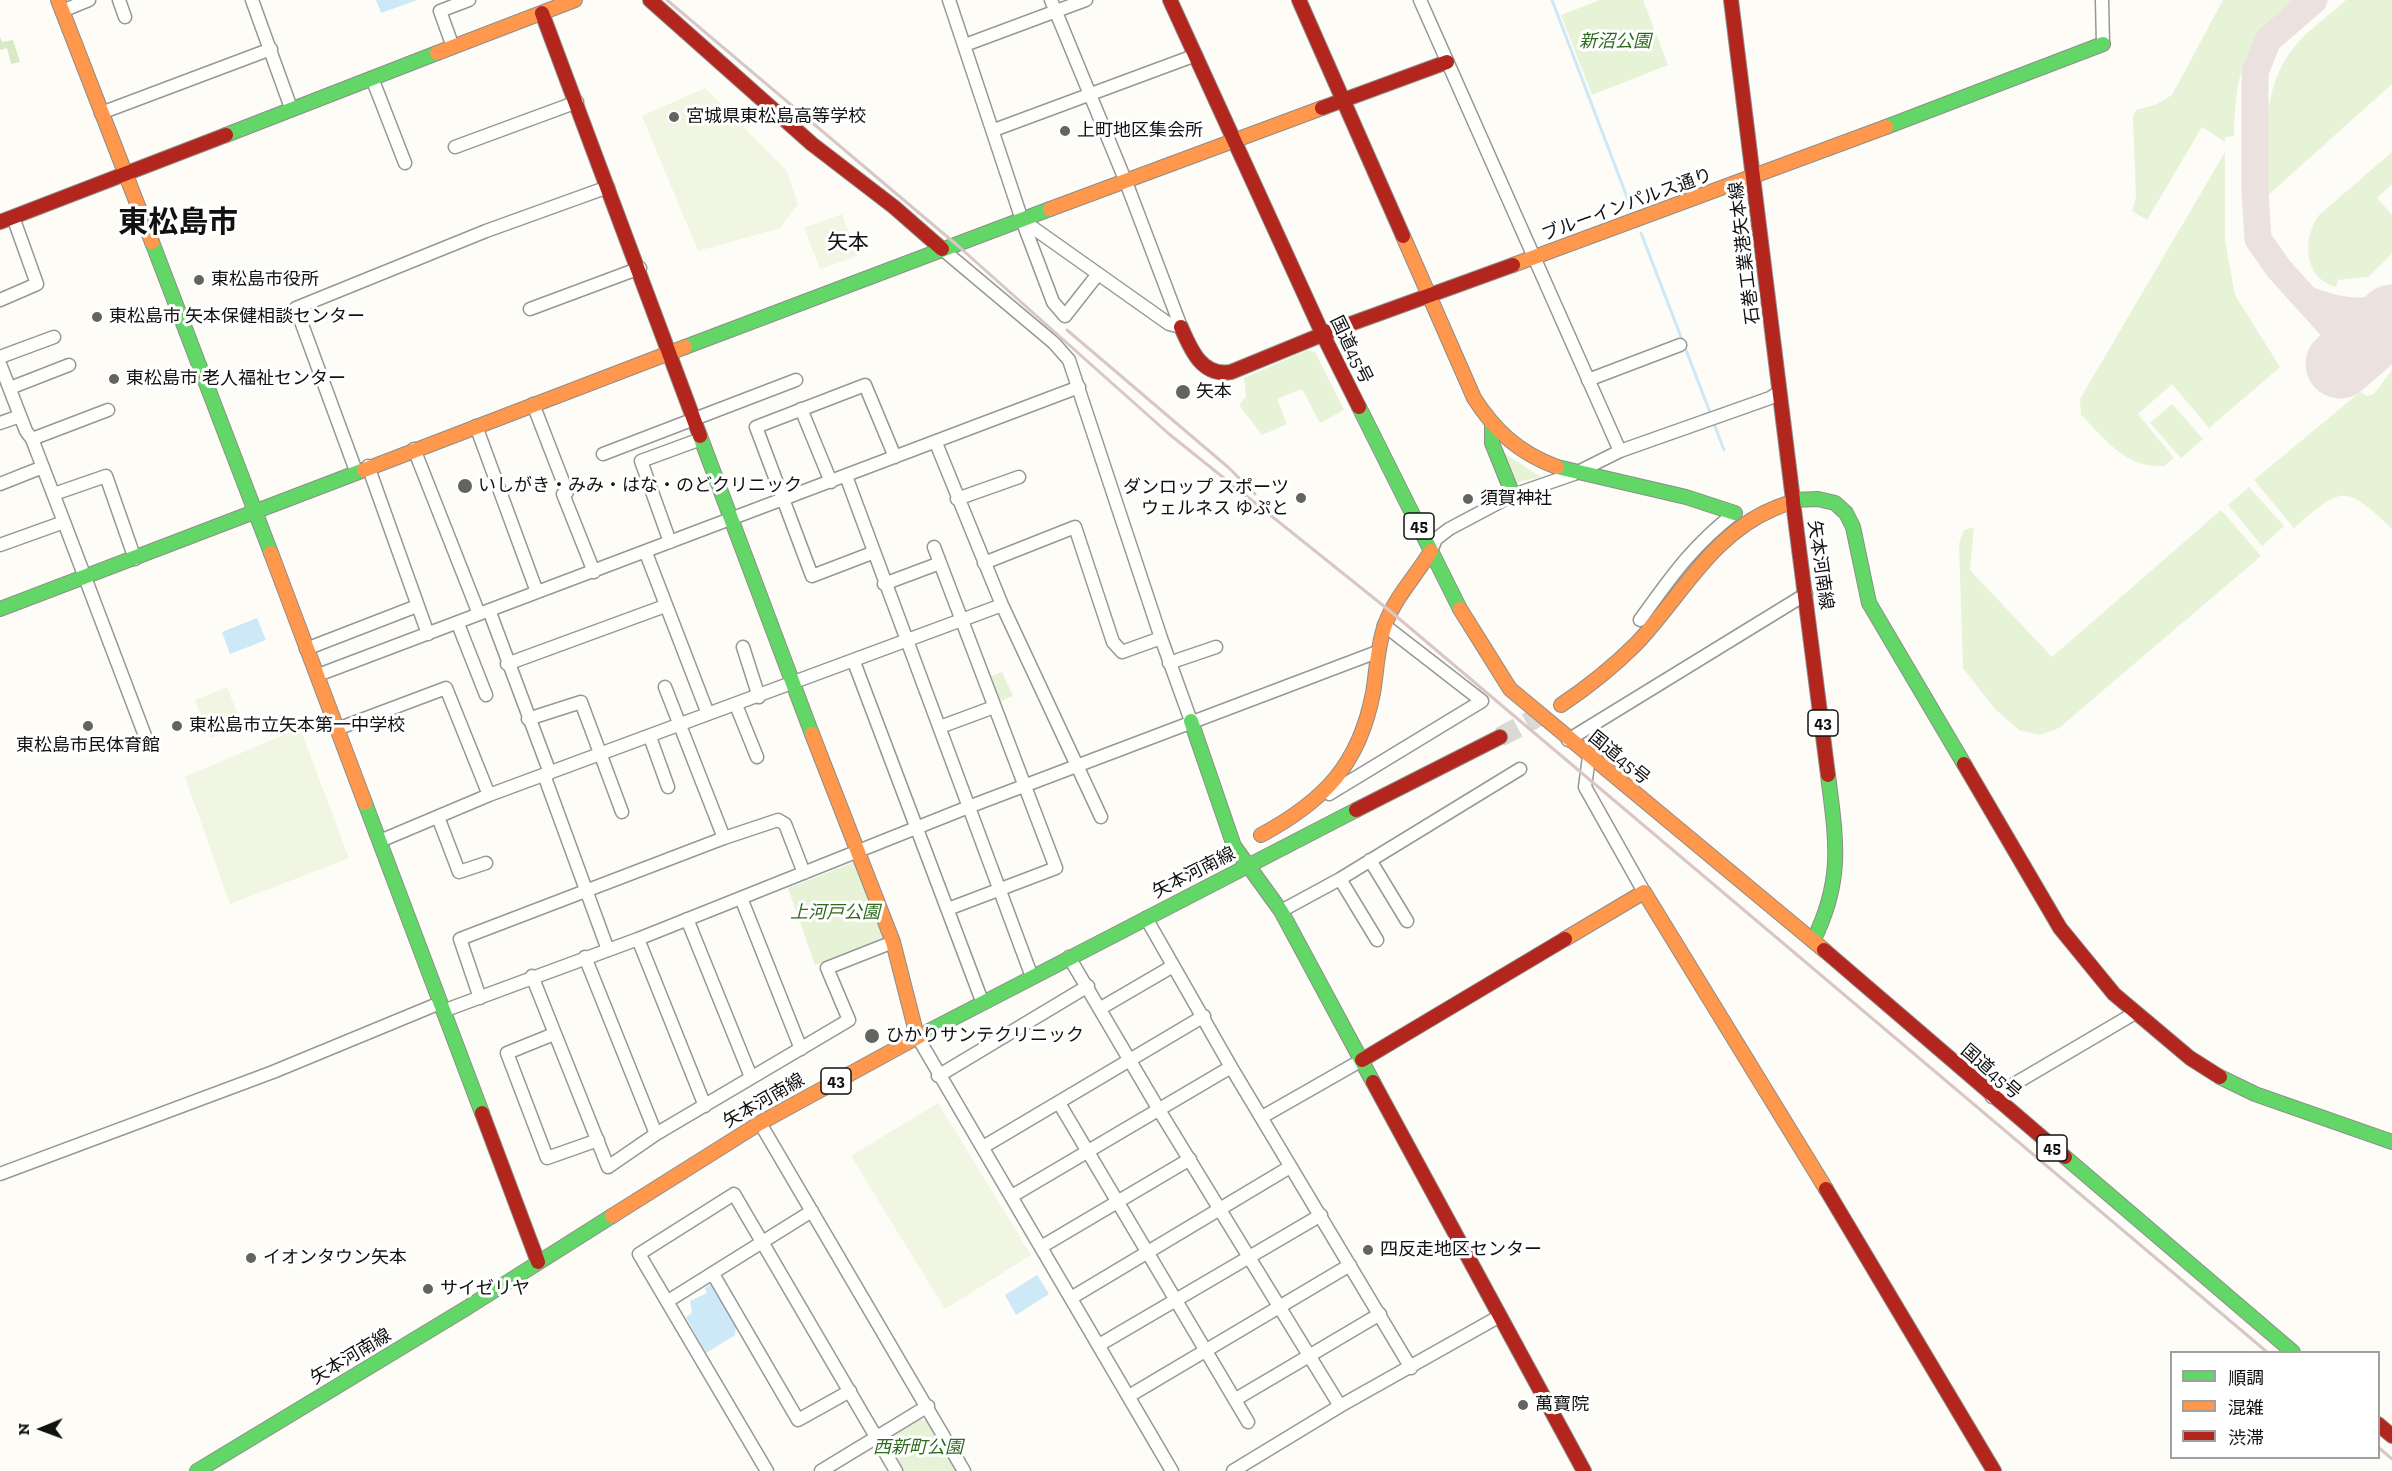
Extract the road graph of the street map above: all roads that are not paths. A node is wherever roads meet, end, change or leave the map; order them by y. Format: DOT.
graph roads {
  1 [pos="89,0"];
  2 [pos="119,0"];
  3 [pos="252,0"];
  4 [pos="469,0"];
  5 [pos="575,0"];
  6 [pos="650,0"];
  7 [pos="949,0"];
  8 [pos="1086,0"];
  9 [pos="1170,0"];
  10 [pos="1299,0"];
  11 [pos="1420,0"];
  12 [pos="1731,0"];
  13 [pos="2102,0"];
  14 [pos="60,5"];
  15 [pos="438,5"];
  16 [pos="1053,5"];
  17 [pos="539,6"];
  18 [pos="125,17"];
  19 [pos="2103,44"];
  20 [pos="965,45"];
  21 [pos="453,46"];
  22 [pos="271,50"];
  23 [pos="1196,56"];
  24 [pos="1447,62"];
  25 [pos="372,78"];
  26 [pos="1090,94"];
  27 [pos="1344,101"];
  28 [pos="577,102"];
  29 [pos="291,108"];
  30 [pos="101,113"];
  31 [pos="994,130"];
  32 [pos="1233,140"];
  33 [pos="455,147"];
  34 [pos="405,162"];
  35 [pos="124,172"];
  36 [pos="1754,178"];
  37 [pos="1126,182"];
  38 [pos="608,187"];
  39 [pos="6,219"];
  40 [pos="1022,220"];
  41 [pos="942,249"];
  42 [pos="1533,259"];
  43 [pos="640,268"];
  44 [pos="1098,274"];
  45 [pos="1429,295"];
  46 [pos="0,300"];
  47 [pos="530,309"];
  48 [pos="1181,327"];
  49 [pos="1323,335"];
  50 [pos="54,337"];
  51 [pos="1680,345"];
  52 [pos="671,353"];
  53 [pos="0,357"];
  54 [pos="0,363"];
  55 [pos="69,365"];
  56 [pos="796,380"];
  57 [pos="1588,380"];
  58 [pos="1079,387"];
  59 [pos="9,388"];
  60 [pos="1779,392"];
  61 [pos="533,404"];
  62 [pos="801,409"];
  63 [pos="108,410"];
  64 [pos="20,416"];
  65 [pos="693,418"];
  66 [pos="0,423"];
  67 [pos="476,426"];
  68 [pos="1492,427"];
  69 [pos="32,439"];
  70 [pos="701,440"];
  71 [pos="936,443"];
  72 [pos="414,449"];
  73 [pos="1620,451"];
  74 [pos="603,454"];
  75 [pos="896,457"];
  76 [pos="43,467"];
  77 [pos="362,469"];
  78 [pos="1574,474"];
  79 [pos="846,476"];
  80 [pos="1019,477"];
  81 [pos="831,482"];
  82 [pos="0,484"];
  83 [pos="54,494"];
  84 [pos="1513,495"];
  85 [pos="782,498"];
  86 [pos="957,499"];
  87 [pos="1793,501"];
  88 [pos="256,511"];
  89 [pos="1735,513"];
  90 [pos="731,517"];
  91 [pos="64,522"];
  92 [pos="670,542"];
  93 [pos="0,545"];
  94 [pos="934,548"];
  95 [pos="1431,551"];
  96 [pos="646,553"];
  97 [pos="872,553"];
  98 [pos="135,559"];
  99 [pos="940,563"];
  100 [pos="984,563"];
  101 [pos="594,572"];
  102 [pos="85,577"];
  103 [pos="884,584"];
  104 [pos="537,592"];
  105 [pos="1806,594"];
  106 [pos="1002,605"];
  107 [pos="417,606"];
  108 [pos="665,606"];
  109 [pos="0,609"];
  110 [pos="484,612"];
  111 [pos="1640,620"];
  112 [pos="962,621"];
  113 [pos="458,624"];
  114 [pos="1384,625"];
  115 [pos="428,634"];
  116 [pos="1161,638"];
  117 [pos="907,640"];
  118 [pos="743,647"];
  119 [pos="1216,647"];
  120 [pos="306,650"];
  121 [pos="1377,652"];
  122 [pos="854,662"];
  123 [pos="1169,663"];
  124 [pos="507,664"];
  125 [pos="318,675"];
  126 [pos="793,684"];
  127 [pos="665,687"];
  128 [pos="486,695"];
  129 [pos="759,697"];
  130 [pos="736,705"];
  131 [pos="1561,705"];
  132 [pos="994,707"];
  133 [pos="708,714"];
  134 [pos="528,719"];
  135 [pos="1191,721"];
  136 [pos="679,725"];
  137 [pos="940,727"];
  138 [pos="337,729"];
  139 [pos="650,736"];
  140 [pos="1500,737"];
  141 [pos="1568,740"];
  142 [pos="147,741"];
  143 [pos="600,756"];
  144 [pos="757,757"];
  145 [pos="1589,757"];
  146 [pos="1079,766"];
  147 [pos="1520,769"];
  148 [pos="547,774"];
  149 [pos="668,787"];
  150 [pos="1023,787"];
  151 [pos="489,795"];
  152 [pos="1315,802"];
  153 [pos="971,806"];
  154 [pos="622,812"];
  155 [pos="438,817"];
  156 [pos="1101,817"];
  157 [pos="916,828"];
  158 [pos="1261,835"];
  159 [pos="724,838"];
  160 [pos="380,841"];
  161 [pos="856,852"];
  162 [pos="1370,860"];
  163 [pos="486,863"];
  164 [pos="1248,866"];
  165 [pos="804,873"];
  166 [pos="1340,879"];
  167 [pos="587,890"];
  168 [pos="998,890"];
  169 [pos="1644,892"];
  170 [pos="741,898"];
  171 [pos="948,909"];
  172 [pos="1281,911"];
  173 [pos="1146,918"];
  174 [pos="687,919"];
  175 [pos="1407,921"];
  176 [pos="638,939"];
  177 [pos="1377,940"];
  178 [pos="1813,941"];
  179 [pos="893,942"];
  180 [pos="608,950"];
  181 [pos="585,957"];
  182 [pos="1069,957"];
  183 [pos="1173,966"];
  184 [pos="532,976"];
  185 [pos="1032,977"];
  186 [pos="1088,986"];
  187 [pos="480,998"];
  188 [pos="982,1001"];
  189 [pos="441,1007"];
  190 [pos="1101,1008"];
  191 [pos="2135,1013"];
  192 [pos="1204,1016"];
  193 [pos="554,1034"];
  194 [pos="917,1036"];
  195 [pos="801,1049"];
  196 [pos="1130,1058"];
  197 [pos="1362,1060"];
  198 [pos="1231,1067"];
  199 [pos="938,1076"];
  200 [pos="751,1077"];
  201 [pos="1992,1097"];
  202 [pos="1059,1103"];
  203 [pos="705,1106"];
  204 [pos="1159,1110"];
  205 [pos="1262,1117"];
  206 [pos="760,1123"];
  207 [pos="656,1134"];
  208 [pos="598,1140"];
  209 [pos="2392,1142"];
  210 [pos="983,1147"];
  211 [pos="1086,1152"];
  212 [pos="1190,1159"];
  213 [pos="1290,1167"];
  214 [pos="0,1174"];
  215 [pos="1012,1196"];
  216 [pos="1117,1202"];
  217 [pos="1220,1209"];
  218 [pos="812,1211"];
  219 [pos="1321,1215"];
  220 [pos="763,1242"];
  221 [pos="1041,1247"];
  222 [pos="1146,1251"];
  223 [pos="1248,1257"];
  224 [pos="538,1262"];
  225 [pos="1350,1265"];
  226 [pos="712,1274"];
  227 [pos="1071,1298"];
  228 [pos="1176,1300"];
  229 [pos="668,1301"];
  230 [pos="1278,1306"];
  231 [pos="1380,1314"];
  232 [pos="1500,1316"];
  233 [pos="1099,1345"];
  234 [pos="1207,1349"];
  235 [pos="2291,1351"];
  236 [pos="1309,1356"];
  237 [pos="1411,1368"];
  238 [pos="850,1391"];
  239 [pos="1129,1396"];
  240 [pos="1236,1399"];
  241 [pos="928,1406"];
  242 [pos="1340,1406"];
  243 [pos="1248,1422"];
  244 [pos="2380,1425"];
  245 [pos="2392,1436"];
  246 [pos="877,1438"];
  247 [pos="198,1471"];
  248 [pos="767,1471"];
  249 [pos="821,1471"];
  250 [pos="896,1471"];
  251 [pos="964,1471"];
  252 [pos="1172,1471"];
  253 [pos="1233,1471"];
  254 [pos="1584,1471"];
  255 [pos="1994,1471"];
  1 -- 14 [label="street"];
  2 -- 18 [label="street"];
  3 -- 22 [label="street"];
  4 -- 15 [label="street"];
  5 -- 17 [label="main road"];
  6 -- 41 [label="main road"];
  7 -- 20 [label="street"];
  8 -- 16 [label="street"];
  9 -- 23 [label="main road, 国道45号 / 45"];
  10 -- 27 [label="main road"];
  11 -- 24 [label="street"];
  12 -- 36 [label="main road, 石巻工業港矢本線"];
  13 -- 19 [label="street"];
  14 -- 30 [label="main road"];
  15 -- 21 [label="street"];
  16 -- 20 [label="street"];
  16 -- 26 [label="street"];
  17 -- 21 [label="main road"];
  17 -- 28 [label="main road"];
  19 -- 36 [label="main road, ブルーインパルス通り"];
  20 -- 31 [label="street"];
  21 -- 25 [label="main road"];
  22 -- 29 [label="street"];
  22 -- 30 [label="street"];
  23 -- 26 [label="street"];
  23 -- 32 [label="main road, 国道45号 / 45"];
  24 -- 27 [label="main road"];
  24 -- 42 [label="street"];
  25 -- 29 [label="main road"];
  25 -- 34 [label="street"];
  26 -- 31 [label="street"];
  26 -- 37 [label="street"];
  27 -- 32 [label="main road"];
  27 -- 45 [label="main road"];
  28 -- 33 [label="street"];
  28 -- 38 [label="main road"];
  29 -- 35 [label="main road"];
  30 -- 35 [label="main road"];
  31 -- 40 [label="street"];
  32 -- 37 [label="main road"];
  32 -- 49 [label="main road, 国道45号 / 45"];
  35 -- 39 [label="main road"];
  35 -- 88 [label="main road"];
  36 -- 42 [label="main road, ブルーインパルス通り"];
  36 -- 60 [label="main road, 石巻工業港矢本線"];
  37 -- 40 [label="main road"];
  37 -- 48 [label="street"];
  38 -- 43 [label="main road"];
  38 -- 77 [label="street"];
  39 -- 46 [label="street"];
  40 -- 41 [label="main road"];
  40 -- 44 [label="street"];
  40 -- 44 [label="street"];
  41 -- 52 [label="main road"];
  41 -- 58 [label="street"];
  42 -- 45 [label="main road, ブルーインパルス通り"];
  42 -- 57 [label="street"];
  43 -- 47 [label="street"];
  43 -- 52 [label="main road"];
  44 -- 48 [label="street"];
  45 -- 49 [label="main road, ブルーインパルス通り"];
  45 -- 68 [label="main road"];
  48 -- 49 [label="main road, ブルーインパルス通り"];
  49 -- 95 [label="main road, 国道45号 / 45"];
  50 -- 53 [label="street"];
  51 -- 57 [label="street"];
  52 -- 61 [label="main road"];
  52 -- 65 [label="main road"];
  54 -- 59 [label="street"];
  55 -- 59 [label="street"];
  56 -- 65 [label="street"];
  57 -- 73 [label="street"];
  58 -- 71 [label="street"];
  58 -- 116 [label="street"];
  59 -- 64 [label="street"];
  60 -- 73 [label="street"];
  60 -- 87 [label="main road, 石巻工業港矢本線"];
  61 -- 67 [label="main road"];
  61 -- 101 [label="street"];
  62 -- 75 [label="street"];
  62 -- 81 [label="street"];
  62 -- 85 [label="street"];
  63 -- 69 [label="street"];
  64 -- 66 [label="street"];
  64 -- 69 [label="street"];
  65 -- 70 [label="main road"];
  65 -- 74 [label="street"];
  67 -- 72 [label="main road"];
  67 -- 104 [label="street"];
  68 -- 78 [label="main road"];
  68 -- 84 [label="main road"];
  69 -- 76 [label="street"];
  70 -- 90 [label="main road"];
  70 -- 92 [label="street"];
  71 -- 75 [label="street"];
  71 -- 86 [label="street"];
  72 -- 77 [label="main road"];
  72 -- 110 [label="street"];
  73 -- 78 [label="street"];
  75 -- 79 [label="street"];
  76 -- 82 [label="street"];
  76 -- 83 [label="street"];
  77 -- 88 [label="main road"];
  77 -- 107 [label="street"];
  78 -- 84 [label="street"];
  78 -- 89 [label="main road"];
  79 -- 81 [label="street"];
  79 -- 97 [label="street"];
  80 -- 86 [label="street"];
  81 -- 85 [label="street"];
  83 -- 91 [label="street"];
  83 -- 98 [label="street"];
  84 -- 95 [label="street"];
  85 -- 90 [label="street"];
  85 -- 97 [label="street"];
  86 -- 100 [label="street"];
  87 -- 105 [label="main road, 矢本河南線 / 43"];
  87 -- 131 [label="main road, 矢本河南線"];
  87 -- 191 [label="main road"];
  88 -- 98 [label="main road"];
  88 -- 120 [label="main road"];
  89 -- 111 [label="street"];
  90 -- 92 [label="street"];
  90 -- 126 [label="main road"];
  91 -- 93 [label="street"];
  91 -- 102 [label="street"];
  92 -- 96 [label="street"];
  94 -- 99 [label="street"];
  95 -- 114 [label="main road"];
  95 -- 141 [label="main road, 国道45号 / 45"];
  96 -- 101 [label="street"];
  96 -- 108 [label="street"];
  97 -- 103 [label="street"];
  98 -- 102 [label="main road"];
  99 -- 103 [label="street"];
  99 -- 112 [label="street"];
  100 -- 106 [label="street"];
  100 -- 116 [label="street"];
  101 -- 104 [label="street"];
  102 -- 109 [label="main road"];
  102 -- 142 [label="street"];
  103 -- 117 [label="street"];
  104 -- 110 [label="street"];
  105 -- 141 [label="street"];
  105 -- 178 [label="main road, 矢本河南線 / 43"];
  106 -- 112 [label="street"];
  106 -- 146 [label="street"];
  107 -- 115 [label="street"];
  107 -- 120 [label="street"];
  108 -- 124 [label="street"];
  108 -- 133 [label="street"];
  110 -- 113 [label="street"];
  110 -- 124 [label="street"];
  112 -- 117 [label="street"];
  112 -- 132 [label="street"];
  113 -- 115 [label="street"];
  113 -- 128 [label="street"];
  114 -- 121 [label="main road"];
  114 -- 152 [label="street"];
  115 -- 125 [label="street"];
  116 -- 123 [label="street"];
  117 -- 122 [label="street"];
  117 -- 137 [label="street"];
  118 -- 129 [label="street"];
  119 -- 123 [label="street"];
  120 -- 125 [label="main road"];
  121 -- 135 [label="street"];
  121 -- 152 [label="main road"];
  122 -- 126 [label="street"];
  122 -- 157 [label="street"];
  123 -- 135 [label="street"];
  124 -- 134 [label="street"];
  125 -- 138 [label="main road"];
  126 -- 129 [label="street"];
  126 -- 161 [label="main road"];
  127 -- 136 [label="street"];
  129 -- 130 [label="street"];
  130 -- 133 [label="street"];
  130 -- 144 [label="street"];
  132 -- 137 [label="street"];
  132 -- 150 [label="street"];
  133 -- 136 [label="street"];
  134 -- 143 [label="street"];
  134 -- 148 [label="street"];
  135 -- 146 [label="street"];
  135 -- 164 [label="main road"];
  136 -- 139 [label="street"];
  136 -- 159 [label="street"];
  137 -- 153 [label="street"];
  138 -- 151 [label="street"];
  138 -- 160 [label="main road"];
  139 -- 143 [label="street"];
  139 -- 149 [label="street"];
  140 -- 164 [label="main road, 矢本河南線 / 43"];
  141 -- 145 [label="main road, 国道45号 / 45"];
  143 -- 148 [label="street"];
  143 -- 154 [label="street"];
  145 -- 169 [label="street"];
  145 -- 178 [label="main road, 国道45号 / 45"];
  146 -- 150 [label="street"];
  146 -- 156 [label="street"];
  147 -- 162 [label="street"];
  148 -- 151 [label="street"];
  148 -- 167 [label="street"];
  150 -- 153 [label="street"];
  150 -- 168 [label="street"];
  151 -- 155 [label="street"];
  152 -- 158 [label="main road"];
  153 -- 157 [label="street"];
  153 -- 168 [label="street"];
  155 -- 160 [label="street"];
  155 -- 163 [label="street"];
  157 -- 161 [label="street"];
  157 -- 171 [label="street"];
  159 -- 165 [label="street"];
  159 -- 167 [label="street"];
  160 -- 189 [label="main road"];
  161 -- 165 [label="street"];
  161 -- 179 [label="main road"];
  162 -- 166 [label="street"];
  162 -- 175 [label="street"];
  164 -- 172 [label="main road"];
  164 -- 173 [label="main road, 矢本河南線 / 43"];
  165 -- 170 [label="street"];
  166 -- 172 [label="street"];
  166 -- 177 [label="street"];
  167 -- 180 [label="street"];
  167 -- 187 [label="street"];
  168 -- 171 [label="street"];
  168 -- 185 [label="street"];
  169 -- 197 [label="main road"];
  169 -- 255 [label="main road"];
  170 -- 174 [label="street"];
  170 -- 195 [label="street"];
  171 -- 188 [label="street"];
  172 -- 197 [label="main road"];
  173 -- 182 [label="main road, 矢本河南線 / 43"];
  173 -- 183 [label="street"];
  174 -- 176 [label="street"];
  174 -- 200 [label="street"];
  176 -- 180 [label="street"];
  176 -- 203 [label="street"];
  178 -- 201 [label="main road, 国道45号 / 45"];
  179 -- 194 [label="main road"];
  179 -- 195 [label="street"];
  180 -- 181 [label="street"];
  181 -- 184 [label="street"];
  181 -- 207 [label="street"];
  182 -- 185 [label="main road, 矢本河南線 / 43"];
  182 -- 186 [label="street"];
  183 -- 190 [label="street"];
  183 -- 192 [label="street"];
  184 -- 187 [label="street"];
  184 -- 193 [label="street"];
  185 -- 188 [label="main road, 矢本河南線 / 43"];
  186 -- 190 [label="street"];
  186 -- 199 [label="street"];
  187 -- 189 [label="street"];
  188 -- 194 [label="main road, 矢本河南線 / 43"];
  189 -- 214 [label="street"];
  189 -- 224 [label="main road"];
  190 -- 196 [label="street"];
  191 -- 201 [label="street"];
  191 -- 209 [label="main road"];
  192 -- 196 [label="street"];
  192 -- 198 [label="street"];
  193 -- 208 [label="street"];
  193 -- 208 [label="street"];
  194 -- 199 [label="street"];
  194 -- 206 [label="main road, 矢本河南線 / 43"];
  195 -- 200 [label="street"];
  196 -- 202 [label="street"];
  196 -- 204 [label="street"];
  197 -- 205 [label="street"];
  197 -- 232 [label="main road"];
  198 -- 204 [label="street"];
  198 -- 205 [label="street"];
  199 -- 210 [label="street"];
  200 -- 203 [label="street"];
  201 -- 235 [label="main road, 国道45号 / 45"];
  202 -- 210 [label="street"];
  202 -- 211 [label="street"];
  203 -- 207 [label="street"];
  204 -- 211 [label="street"];
  204 -- 212 [label="street"];
  205 -- 213 [label="street"];
  206 -- 218 [label="street"];
  206 -- 224 [label="main road, 矢本河南線 / 43"];
  207 -- 208 [label="street"];
  210 -- 215 [label="street"];
  211 -- 215 [label="street"];
  211 -- 216 [label="street"];
  212 -- 216 [label="street"];
  212 -- 217 [label="street"];
  213 -- 217 [label="street"];
  213 -- 219 [label="street"];
  215 -- 221 [label="street"];
  216 -- 221 [label="street"];
  216 -- 222 [label="street"];
  217 -- 222 [label="street"];
  217 -- 223 [label="street"];
  218 -- 220 [label="street"];
  218 -- 241 [label="street"];
  219 -- 223 [label="street"];
  219 -- 225 [label="street"];
  220 -- 226 [label="street"];
  220 -- 229 [label="street"];
  220 -- 238 [label="street"];
  221 -- 227 [label="street"];
  222 -- 227 [label="street"];
  222 -- 228 [label="street"];
  223 -- 228 [label="street"];
  223 -- 230 [label="street"];
  224 -- 247 [label="main road, 矢本河南線 / 43"];
  225 -- 230 [label="street"];
  225 -- 231 [label="street"];
  226 -- 229 [label="street"];
  226 -- 238 [label="street"];
  227 -- 233 [label="street"];
  228 -- 233 [label="street"];
  228 -- 234 [label="street"];
  229 -- 248 [label="street"];
  230 -- 234 [label="street"];
  230 -- 236 [label="street"];
  231 -- 236 [label="street"];
  231 -- 237 [label="street"];
  232 -- 237 [label="street"];
  232 -- 254 [label="main road"];
  233 -- 239 [label="street"];
  234 -- 239 [label="street"];
  234 -- 240 [label="street"];
  236 -- 240 [label="street"];
  236 -- 242 [label="street"];
  237 -- 242 [label="street"];
  238 -- 246 [label="street"];
  239 -- 252 [label="street"];
  240 -- 243 [label="street"];
  241 -- 246 [label="street"];
  241 -- 251 [label="street"];
  242 -- 253 [label="street"];
  244 -- 245 [label="main road"];
  246 -- 249 [label="street"];
  246 -- 250 [label="street"];
}
